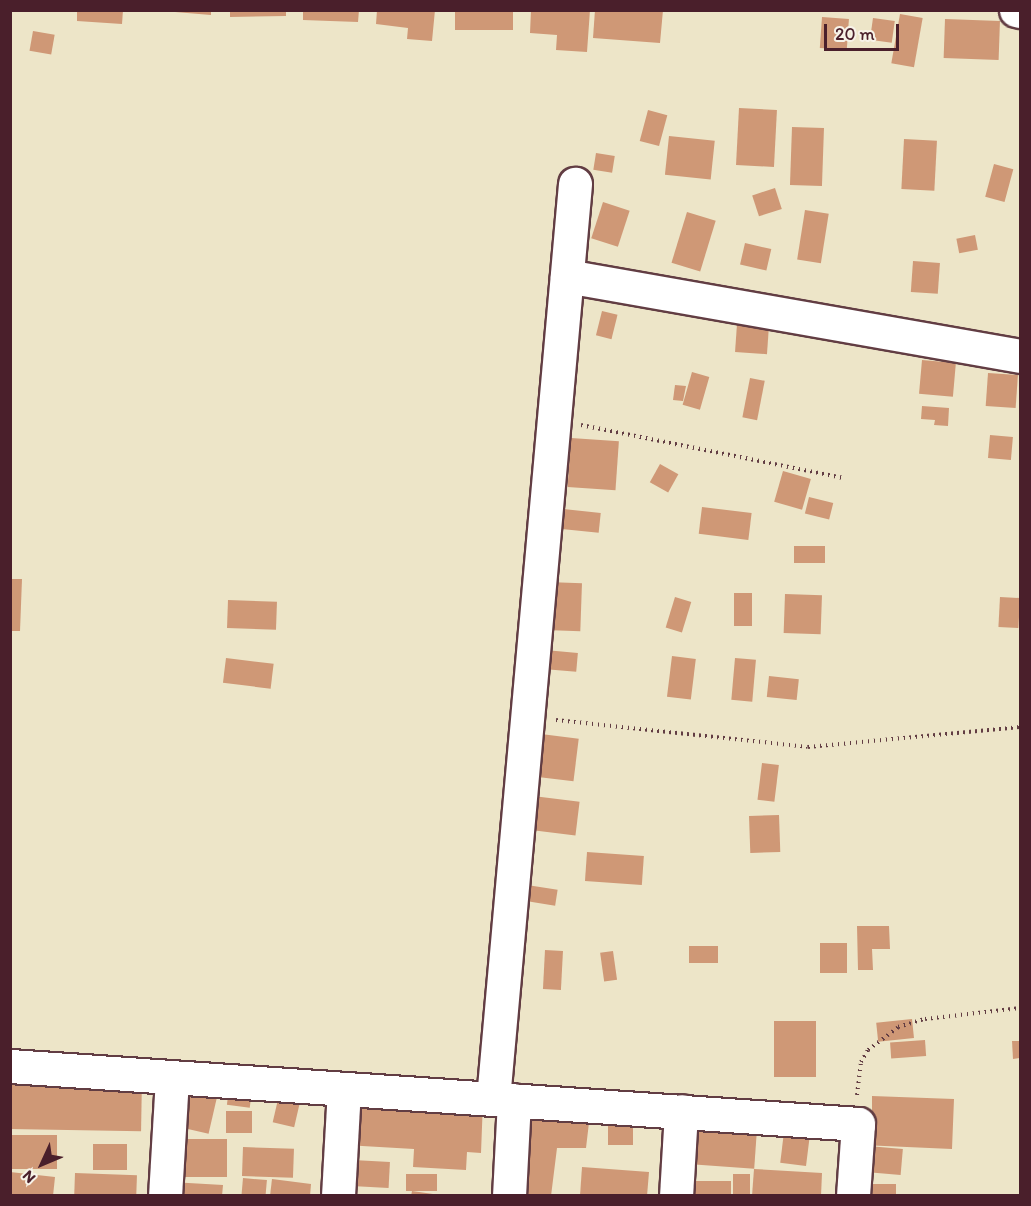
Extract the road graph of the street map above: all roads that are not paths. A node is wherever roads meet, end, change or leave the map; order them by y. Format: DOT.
graph roads {
  1 [pos="1016,10"];
  2 [pos="1020,11"];
  3 [pos="575,184"];
  4 [pos="567,276"];
  5 [pos="1020,356"];
  6 [pos="10,1066"];
  7 [pos="172,1077"];
  8 [pos="344,1089"];
  9 [pos="504,1100"];
  10 [pos="681,1112"];
  11 [pos="165,1196"];
  12 [pos="338,1196"];
  13 [pos="508,1196"];
  14 [pos="676,1196"];
  15 [pos="853,1196"];
  1 -- 2 [label="street"];
  3 -- 4 [label="street"];
  4 -- 5 [label="street"];
  4 -- 9 [label="street"];
  6 -- 7 [label="street"];
  7 -- 8 [label="street"];
  7 -- 11 [label="street"];
  8 -- 9 [label="street"];
  8 -- 12 [label="street"];
  9 -- 10 [label="street"];
  9 -- 13 [label="street"];
  10 -- 14 [label="street"];
  10 -- 15 [label="street"];
}
